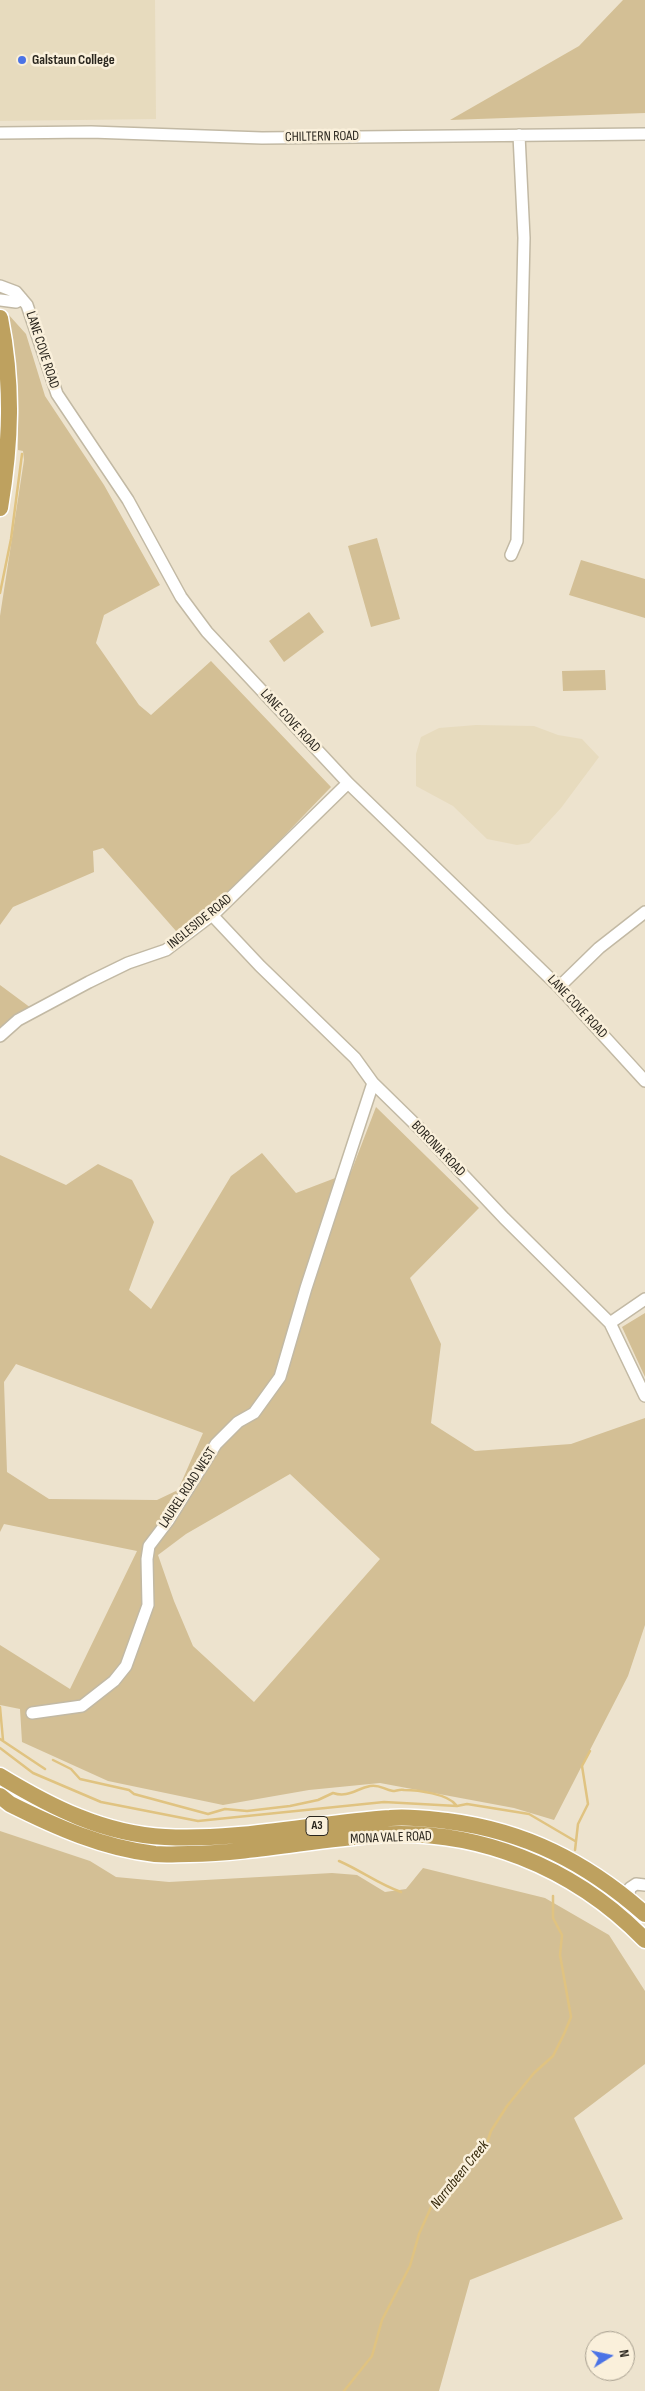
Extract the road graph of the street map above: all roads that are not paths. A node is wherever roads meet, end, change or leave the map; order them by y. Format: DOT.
graph roads {
  1 [pos="0,133"];
  2 [pos="645,134"];
  3 [pos="519,135"];
  4 [pos="0,286"];
  5 [pos="22,299"];
  6 [pos="0,300"];
  7 [pos="0,318"];
  8 [pos="0,508"];
  9 [pos="511,555"];
  10 [pos="348,784"];
  11 [pos="645,912"];
  12 [pos="212,914"];
  13 [pos="559,987"];
  14 [pos="0,1036"];
  15 [pos="645,1081"];
  16 [pos="372,1083"];
  17 [pos="645,1299"];
  18 [pos="610,1323"];
  19 [pos="645,1396"];
  20 [pos="32,1713"];
  21 [pos="0,1776"];
  22 [pos="0,1796"];
  23 [pos="645,1885"];
  24 [pos="628,1899"];
  25 [pos="645,1914"];
  26 [pos="645,1940"];
  1 -- 3 [label="street, CHILTERN ROAD"];
  2 -- 3 [label="street, CHILTERN ROAD"];
  3 -- 9 [label="street"];
  4 -- 5 [label="street, LANE COVE ROAD"];
  5 -- 6 [label="street, LANE COVE ROAD"];
  5 -- 10 [label="street, LANE COVE ROAD"];
  7 -- 8 [label="highway"];
  10 -- 12 [label="street, INGLESIDE ROAD"];
  10 -- 13 [label="street, LANE COVE ROAD"];
  11 -- 13 [label="street"];
  12 -- 14 [label="street, INGLESIDE ROAD"];
  12 -- 16 [label="street, BORONIA ROAD"];
  13 -- 15 [label="street, LANE COVE ROAD"];
  16 -- 18 [label="street, BORONIA ROAD"];
  16 -- 20 [label="street, LAUREL ROAD WEST"];
  17 -- 18 [label="street"];
  18 -- 19 [label="street, BORONIA ROAD"];
  21 -- 24 [label="highway, MONA VALE ROAD / A3"];
  22 -- 26 [label="highway, MONA VALE ROAD / A3"];
  23 -- 24 [label="street"];
  24 -- 25 [label="highway, MONA VALE ROAD / A3"];
}
